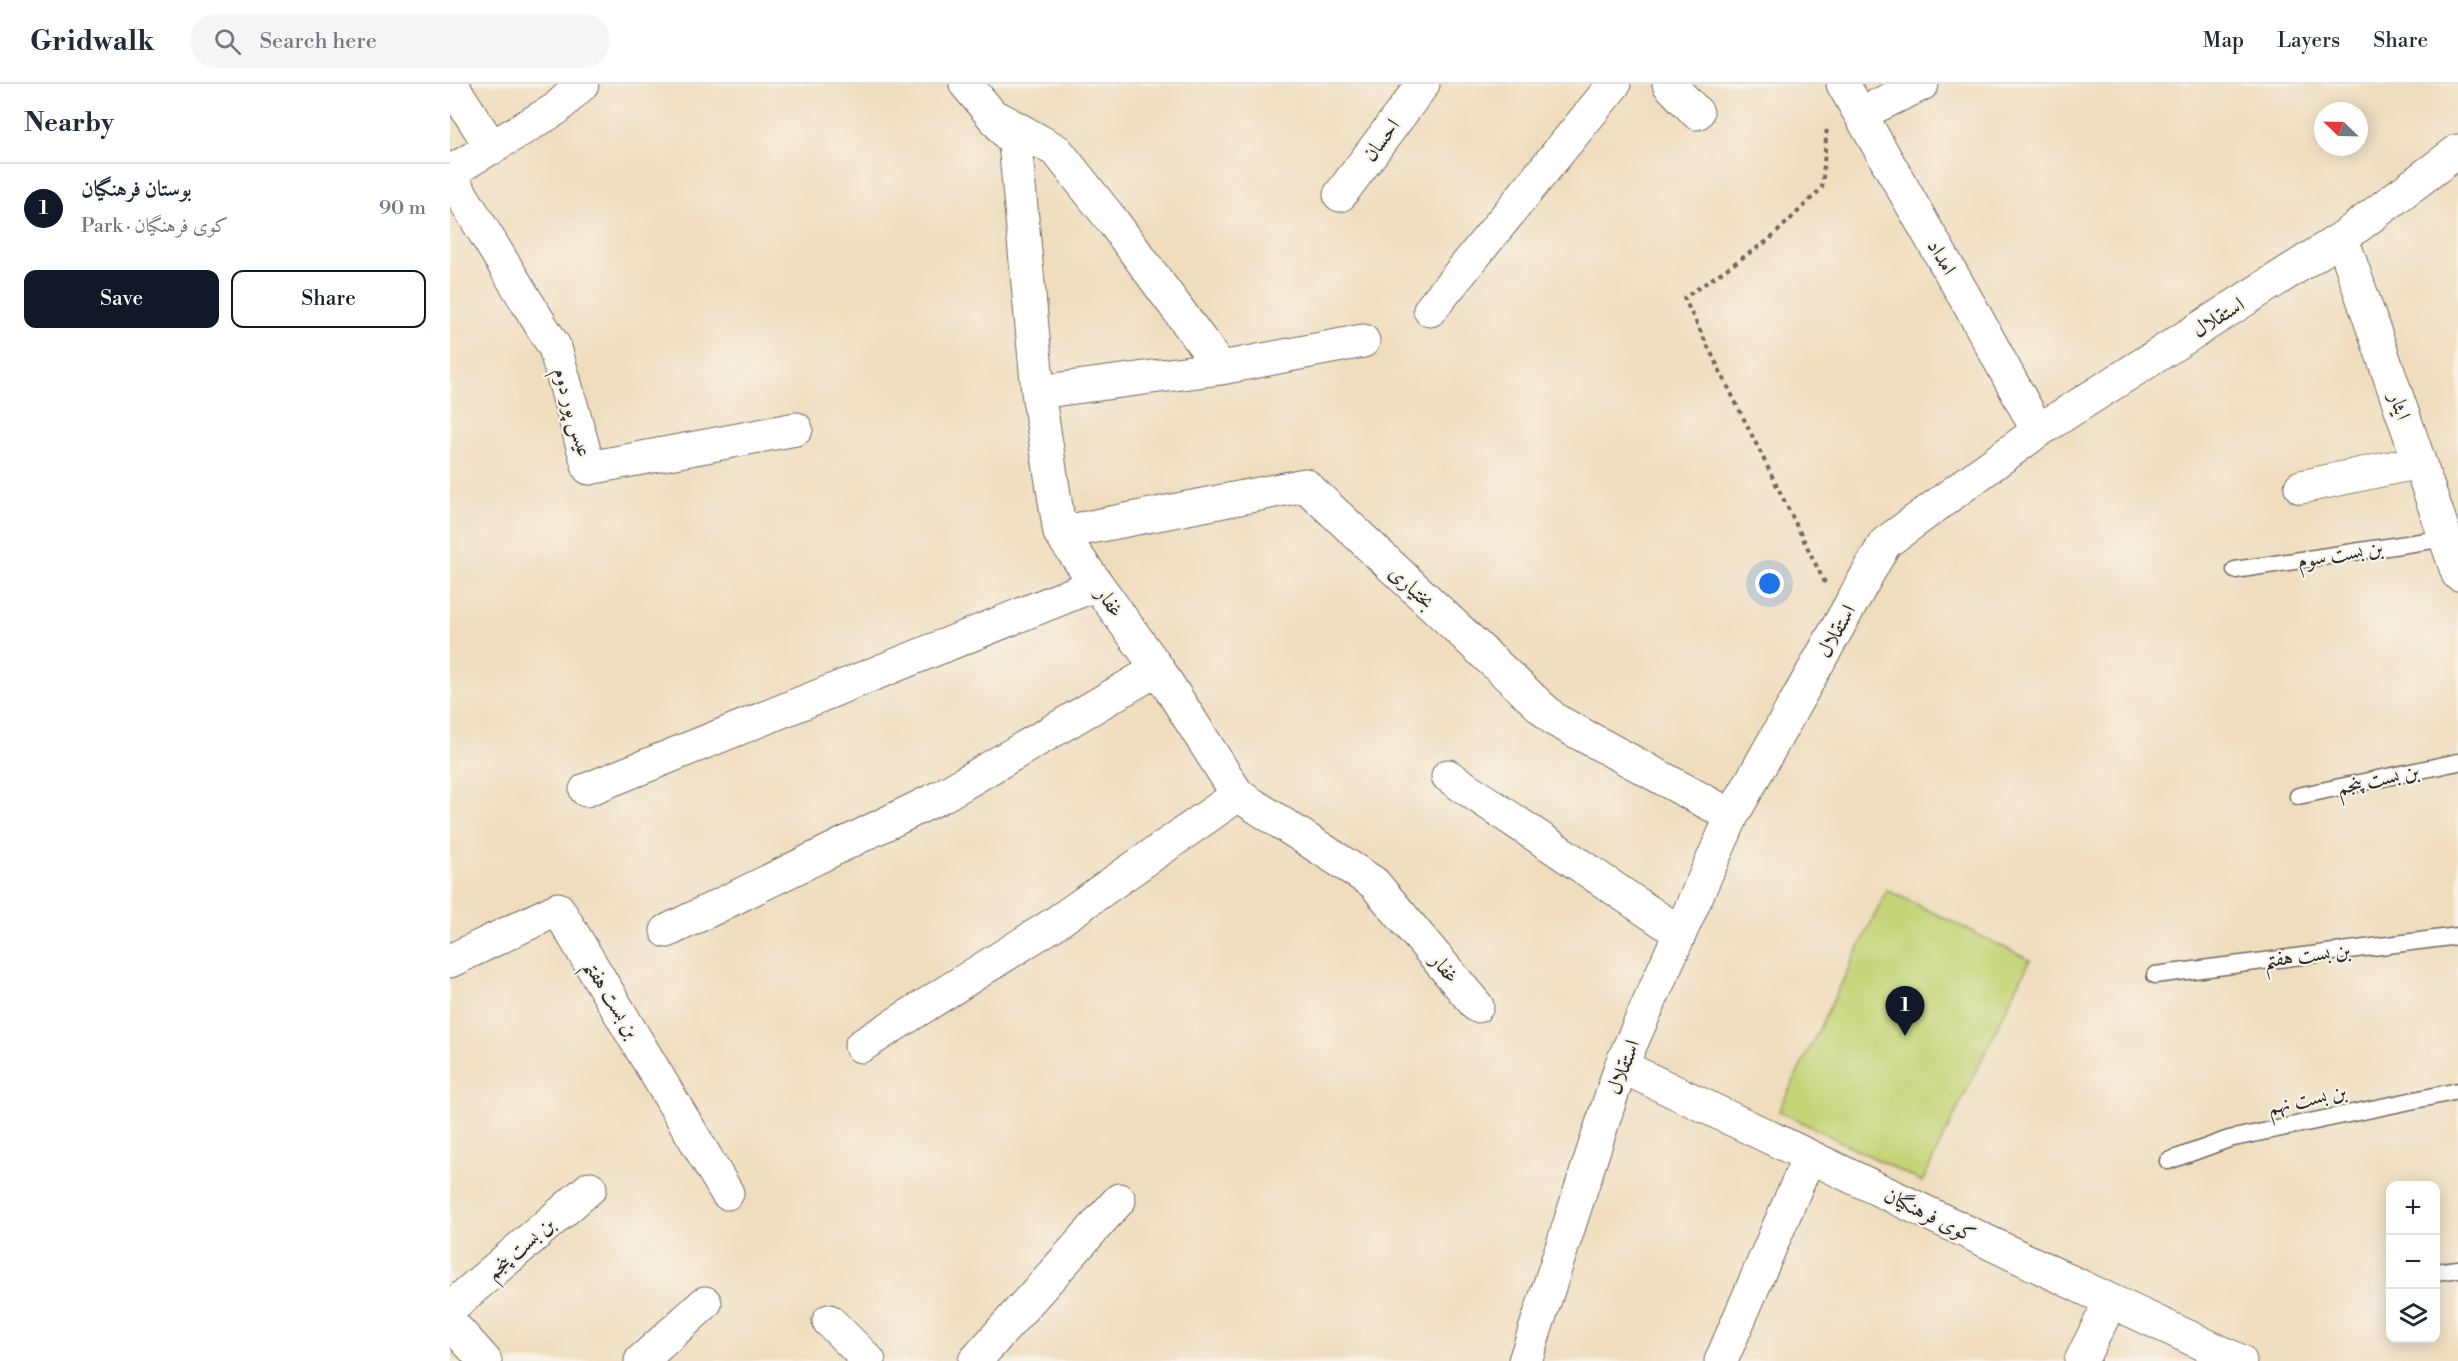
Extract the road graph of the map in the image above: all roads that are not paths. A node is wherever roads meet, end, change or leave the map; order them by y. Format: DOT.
graph roads {
  1 [pos="451,84"];
  2 [pos="582,84"];
  3 [pos="966,84"];
  4 [pos="1423,84"];
  5 [pos="1614,84"];
  6 [pos="1669,84"];
  7 [pos="1843,84"];
  8 [pos="1922,84"];
  9 [pos="1697,113"];
  10 [pos="1860,114"];
  11 [pos="993,115"];
  12 [pos="492,148"];
  13 [pos="2458,151"];
  14 [pos="450,174"];
  15 [pos="1340,195"];
  16 [pos="2342,238"];
  17 [pos="1430,310"];
  18 [pos="1363,340"];
  19 [pos="1221,368"];
  20 [pos="1038,392"];
  21 [pos="796,429"];
  22 [pos="2038,431"];
  23 [pos="2419,462"];
  24 [pos="2301,487"];
  25 [pos="1060,532"];
  26 [pos="2446,538"];
  27 [pos="2235,570"];
  28 [pos="2458,574"];
  29 [pos="1097,584"];
  30 [pos="1158,669"];
  31 [pos="2458,762"];
  32 [pos="1448,776"];
  33 [pos="586,790"];
  34 [pos="1238,795"];
  35 [pos="2298,796"];
  36 [pos="1732,816"];
  37 [pos="667,931"];
  38 [pos="1680,933"];
  39 [pos="2458,936"];
  40 [pos="450,961"];
  41 [pos="2156,975"];
  42 [pos="1477,1006"];
  43 [pos="861,1046"];
  44 [pos="1621,1066"];
  45 [pos="2458,1091"];
  46 [pos="1809,1156"];
  47 [pos="2168,1161"];
  48 [pos="590,1188"];
  49 [pos="727,1192"];
  50 [pos="1119,1200"];
  51 [pos="2458,1269"];
  52 [pos="2440,1271"];
  53 [pos="2110,1301"];
  54 [pos="705,1303"];
  55 [pos="450,1308"];
  56 [pos="829,1321"];
  57 [pos="450,1322"];
  58 [pos="485,1361"];
  59 [pos="641,1361"];
  60 [pos="869,1361"];
  61 [pos="975,1361"];
  62 [pos="1525,1361"];
  63 [pos="1721,1361"];
  64 [pos="2081,1361"];
  65 [pos="2240,1361"];
  1 -- 12 [label="street"];
  2 -- 12 [label="street"];
  3 -- 11 [label="street, غفار"];
  4 -- 15 [label="street, احسان"];
  5 -- 17 [label="street"];
  6 -- 9 [label="street"];
  7 -- 10 [label="street, امداد"];
  8 -- 10 [label="street"];
  10 -- 22 [label="street, امداد"];
  11 -- 19 [label="street"];
  11 -- 20 [label="street, غفار"];
  12 -- 14 [label="street"];
  13 -- 16 [label="street, استقلال"];
  14 -- 21 [label="street, عیس پور دوم"];
  16 -- 22 [label="street, استقلال"];
  16 -- 23 [label="street, ایثار"];
  18 -- 19 [label="street"];
  19 -- 20 [label="street"];
  20 -- 25 [label="street, غفار"];
  22 -- 36 [label="street, استقلال"];
  23 -- 24 [label="street"];
  23 -- 26 [label="street, ایثار"];
  25 -- 29 [label="street, غفار"];
  25 -- 36 [label="street, بختیاری"];
  26 -- 27 [label="lane, بن بست سوم"];
  26 -- 28 [label="street, ایثار"];
  29 -- 30 [label="street, غفار"];
  29 -- 33 [label="street"];
  30 -- 34 [label="street, غفار"];
  30 -- 37 [label="street"];
  31 -- 35 [label="lane, بن بست پنجم"];
  32 -- 38 [label="street"];
  34 -- 42 [label="street, غفار"];
  34 -- 43 [label="street"];
  36 -- 38 [label="street, استقلال"];
  38 -- 44 [label="street, استقلال"];
  39 -- 41 [label="lane, بن بست هفتم"];
  40 -- 49 [label="street, بن بست هفتم"];
  44 -- 46 [label="street, کوی فرهنگیان"];
  44 -- 62 [label="street, استقلال"];
  45 -- 47 [label="lane, بن بست نهم"];
  46 -- 53 [label="street, کوی فرهنگیان"];
  46 -- 63 [label="street"];
  48 -- 55 [label="street, بن بست پنجم"];
  50 -- 61 [label="street"];
  51 -- 52 [label="lane"];
  53 -- 64 [label="street"];
  53 -- 65 [label="street, کوی فرهنگیان"];
  54 -- 59 [label="street"];
  56 -- 60 [label="street"];
  57 -- 58 [label="street"];
}
